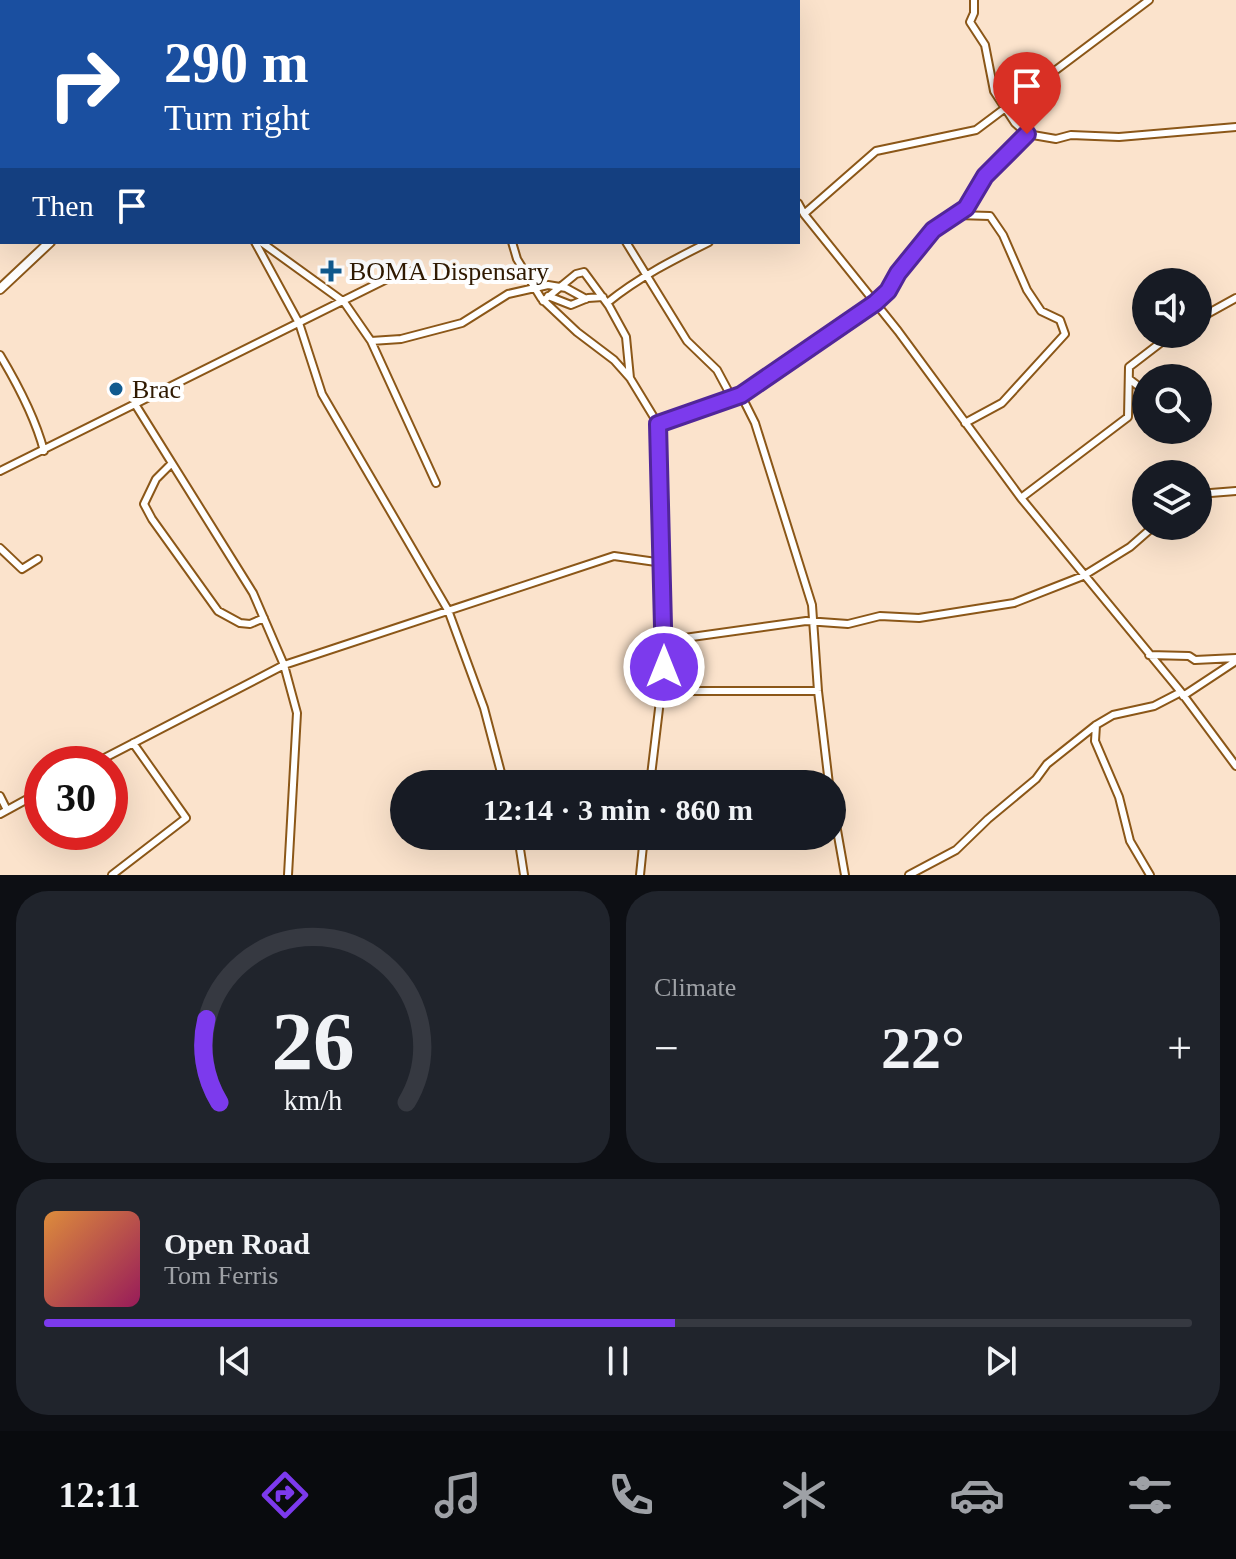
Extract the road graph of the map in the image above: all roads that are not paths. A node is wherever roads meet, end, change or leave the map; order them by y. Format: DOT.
graph roads {
  1 [pos="974,0"];
  2 [pos="1149,0"];
  3 [pos="1005,108"];
  4 [pos="1236,127"];
  5 [pos="1027,134"];
  6 [pos="800,207"];
  7 [pos="804,214"];
  8 [pos="957,215"];
  9 [pos="48,244"];
  10 [pos="256,244"];
  11 [pos="264,244"];
  12 [pos="513,244"];
  13 [pos="627,244"];
  14 [pos="704,244"];
  15 [pos="407,269"];
  16 [pos="645,275"];
  17 [pos="561,287"];
  18 [pos="0,289"];
  19 [pos="535,289"];
  20 [pos="1236,298"];
  21 [pos="546,299"];
  22 [pos="586,299"];
  23 [pos="605,300"];
  24 [pos="344,302"];
  25 [pos="875,303"];
  26 [pos="1212,311"];
  27 [pos="299,323"];
  28 [pos="371,341"];
  29 [pos="1153,348"];
  30 [pos="0,355"];
  31 [pos="630,378"];
  32 [pos="1129,379"];
  33 [pos="1132,381"];
  34 [pos="741,395"];
  35 [pos="732,398"];
  36 [pos="135,404"];
  37 [pos="965,423"];
  38 [pos="658,424"];
  39 [pos="44,451"];
  40 [pos="171,464"];
  41 [pos="0,471"];
  42 [pos="436,483"];
  43 [pos="1236,491"];
  44 [pos="1212,493"];
  45 [pos="1021,498"];
  46 [pos="1138,540"];
  47 [pos="0,548"];
  48 [pos="38,559"];
  49 [pos="663,563"];
  50 [pos="1083,576"];
  51 [pos="448,610"];
  52 [pos="264,618"];
  53 [pos="814,622"];
  54 [pos="663,641"];
  55 [pos="1149,655"];
  56 [pos="1236,660"];
  57 [pos="284,665"];
  58 [pos="661,691"];
  59 [pos="818,691"];
  60 [pos="1182,694"];
  61 [pos="1096,725"];
  62 [pos="133,743"];
  63 [pos="127,746"];
  64 [pos="1236,766"];
  65 [pos="500,770"];
  66 [pos="652,770"];
  67 [pos="827,770"];
  68 [pos="0,796"];
  69 [pos="24,801"];
  70 [pos="3,812"];
  71 [pos="520,850"];
  72 [pos="643,850"];
  73 [pos="841,850"];
  74 [pos="112,875"];
  75 [pos="288,875"];
  76 [pos="524,875"];
  77 [pos="640,875"];
  78 [pos="845,875"];
  79 [pos="909,875"];
  80 [pos="1150,875"];
  1 -- 3 [label="street"];
  2 -- 3 [label="street"];
  3 -- 5 [label="street"];
  3 -- 7 [label="street"];
  4 -- 5 [label="street"];
  5 -- 8 [label="street"];
  6 -- 7 [label="street"];
  7 -- 25 [label="street"];
  8 -- 25 [label="street"];
  8 -- 37 [label="street"];
  9 -- 18 [label="main road"];
  10 -- 27 [label="street"];
  11 -- 24 [label="street"];
  12 -- 19 [label="street"];
  13 -- 16 [label="street"];
  14 -- 16 [label="street"];
  15 -- 24 [label="street"];
  16 -- 23 [label="street"];
  16 -- 35 [label="street"];
  17 -- 19 [label="street"];
  17 -- 21 [label="street"];
  17 -- 22 [label="street"];
  17 -- 23 [label="street"];
  19 -- 21 [label="street"];
  19 -- 28 [label="street"];
  20 -- 26 [label="street"];
  21 -- 22 [label="street"];
  21 -- 31 [label="street"];
  22 -- 23 [label="street"];
  23 -- 31 [label="street"];
  24 -- 27 [label="street"];
  24 -- 28 [label="street"];
  25 -- 34 [label="street"];
  25 -- 37 [label="street"];
  27 -- 36 [label="street"];
  27 -- 51 [label="street"];
  28 -- 42 [label="street"];
  29 -- 32 [label="street"];
  30 -- 39 [label="street"];
  31 -- 38 [label="street"];
  32 -- 33 [label="street"];
  32 -- 45 [label="street"];
  34 -- 35 [label="street"];
  34 -- 53 [label="street"];
  35 -- 38 [label="street"];
  36 -- 39 [label="street"];
  36 -- 40 [label="street"];
  37 -- 45 [label="street"];
  38 -- 49 [label="street"];
  39 -- 41 [label="street"];
  40 -- 52 [label="street"];
  40 -- 52 [label="street"];
  43 -- 44 [label="street"];
  45 -- 50 [label="street"];
  46 -- 50 [label="street"];
  47 -- 48 [label="street"];
  49 -- 51 [label="street"];
  49 -- 54 [label="street"];
  50 -- 53 [label="street"];
  50 -- 55 [label="street"];
  51 -- 57 [label="street"];
  51 -- 65 [label="street"];
  52 -- 57 [label="street"];
  53 -- 54 [label="street"];
  53 -- 59 [label="street"];
  54 -- 58 [label="street"];
  55 -- 56 [label="street"];
  55 -- 60 [label="street"];
  56 -- 60 [label="street"];
  57 -- 62 [label="street"];
  57 -- 75 [label="street"];
  58 -- 59 [label="street"];
  58 -- 66 [label="street"];
  59 -- 67 [label="street"];
  60 -- 61 [label="street"];
  60 -- 64 [label="street"];
  61 -- 79 [label="street"];
  61 -- 80 [label="street"];
  62 -- 63 [label="street"];
  62 -- 74 [label="street"];
  68 -- 70 [label="street"];
  69 -- 70 [label="street"];
  71 -- 76 [label="street"];
  72 -- 77 [label="street"];
  73 -- 78 [label="street"];
}
